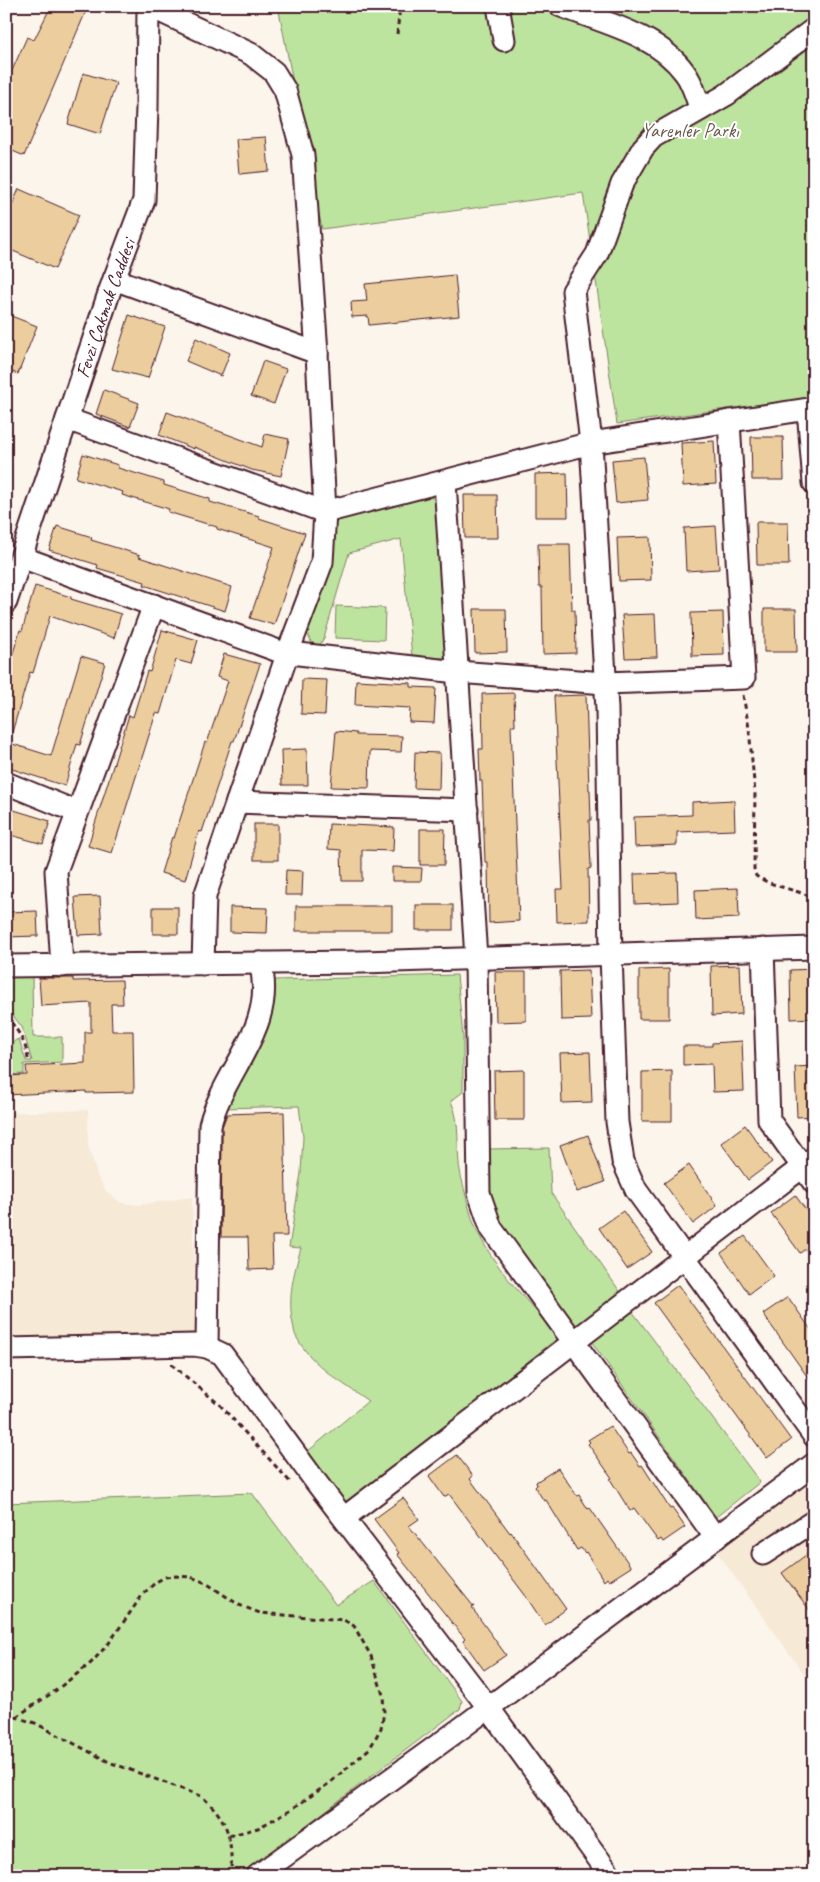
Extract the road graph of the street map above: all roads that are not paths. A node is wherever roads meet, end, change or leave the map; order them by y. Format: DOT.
graph roads {
  1 [pos="149,6"];
  2 [pos="498,6"];
  3 [pos="561,6"];
  4 [pos="814,29"];
  5 [pos="504,40"];
  6 [pos="701,109"];
  7 [pos="114,279"];
  8 [pos="317,353"];
  9 [pos="67,419"];
  10 [pos="729,421"];
  11 [pos="591,443"];
  12 [pos="445,482"];
  13 [pos="814,483"];
  14 [pos="325,512"];
  15 [pos="21,557"];
  16 [pos="6,602"];
  17 [pos="154,605"];
  18 [pos="288,652"];
  19 [pos="457,672"];
  20 [pos="605,683"];
  21 [pos="6,783"];
  22 [pos="237,802"];
  23 [pos="466,810"];
  24 [pos="77,812"];
  25 [pos="814,948"];
  26 [pos="763,949"];
  27 [pos="611,954"];
  28 [pos="476,958"];
  29 [pos="260,963"];
  30 [pos="203,964"];
  31 [pos="6,966"];
  32 [pos="62,966"];
  33 [pos="810,1169"];
  34 [pos="684,1258"];
  35 [pos="574,1341"];
  36 [pos="207,1346"];
  37 [pos="6,1349"];
  38 [pos="814,1436"];
  39 [pos="814,1464"];
  40 [pos="344,1518"];
  41 [pos="814,1521"];
  42 [pos="716,1538"];
  43 [pos="764,1554"];
  44 [pos="488,1707"];
  45 [pos="267,1873"];
  46 [pos="611,1876"];
  1 -- 7 [label="street, Fevzi Çakmak Caddesi"];
  1 -- 8 [label="street"];
  2 -- 5 [label="street"];
  3 -- 6 [label="street"];
  4 -- 6 [label="street"];
  6 -- 11 [label="street"];
  7 -- 8 [label="street"];
  7 -- 9 [label="street, Fevzi Çakmak Caddesi"];
  8 -- 14 [label="street"];
  9 -- 14 [label="street"];
  9 -- 15 [label="street, Fevzi Çakmak Caddesi"];
  10 -- 11 [label="street"];
  10 -- 13 [label="street"];
  10 -- 20 [label="street"];
  11 -- 12 [label="street"];
  11 -- 20 [label="street"];
  12 -- 14 [label="street"];
  12 -- 19 [label="street"];
  14 -- 18 [label="street"];
  15 -- 16 [label="street, Fevzi Çakmak Caddesi"];
  15 -- 17 [label="street"];
  17 -- 18 [label="street"];
  17 -- 24 [label="street"];
  18 -- 19 [label="street"];
  18 -- 22 [label="street"];
  19 -- 20 [label="street"];
  19 -- 23 [label="street"];
  20 -- 27 [label="street"];
  21 -- 24 [label="street"];
  22 -- 23 [label="street"];
  22 -- 30 [label="street"];
  23 -- 28 [label="street"];
  24 -- 32 [label="street"];
  25 -- 26 [label="street"];
  26 -- 27 [label="street"];
  26 -- 33 [label="street"];
  27 -- 28 [label="street"];
  27 -- 34 [label="street"];
  28 -- 29 [label="street"];
  28 -- 35 [label="street"];
  29 -- 30 [label="street"];
  29 -- 36 [label="street"];
  30 -- 32 [label="street"];
  31 -- 32 [label="street"];
  33 -- 34 [label="street"];
  34 -- 35 [label="street"];
  34 -- 38 [label="street"];
  35 -- 40 [label="street"];
  35 -- 42 [label="street"];
  36 -- 37 [label="street"];
  36 -- 40 [label="street"];
  39 -- 42 [label="street"];
  40 -- 44 [label="street"];
  41 -- 43 [label="street"];
  42 -- 44 [label="street"];
  44 -- 45 [label="street"];
  44 -- 46 [label="street"];
}
